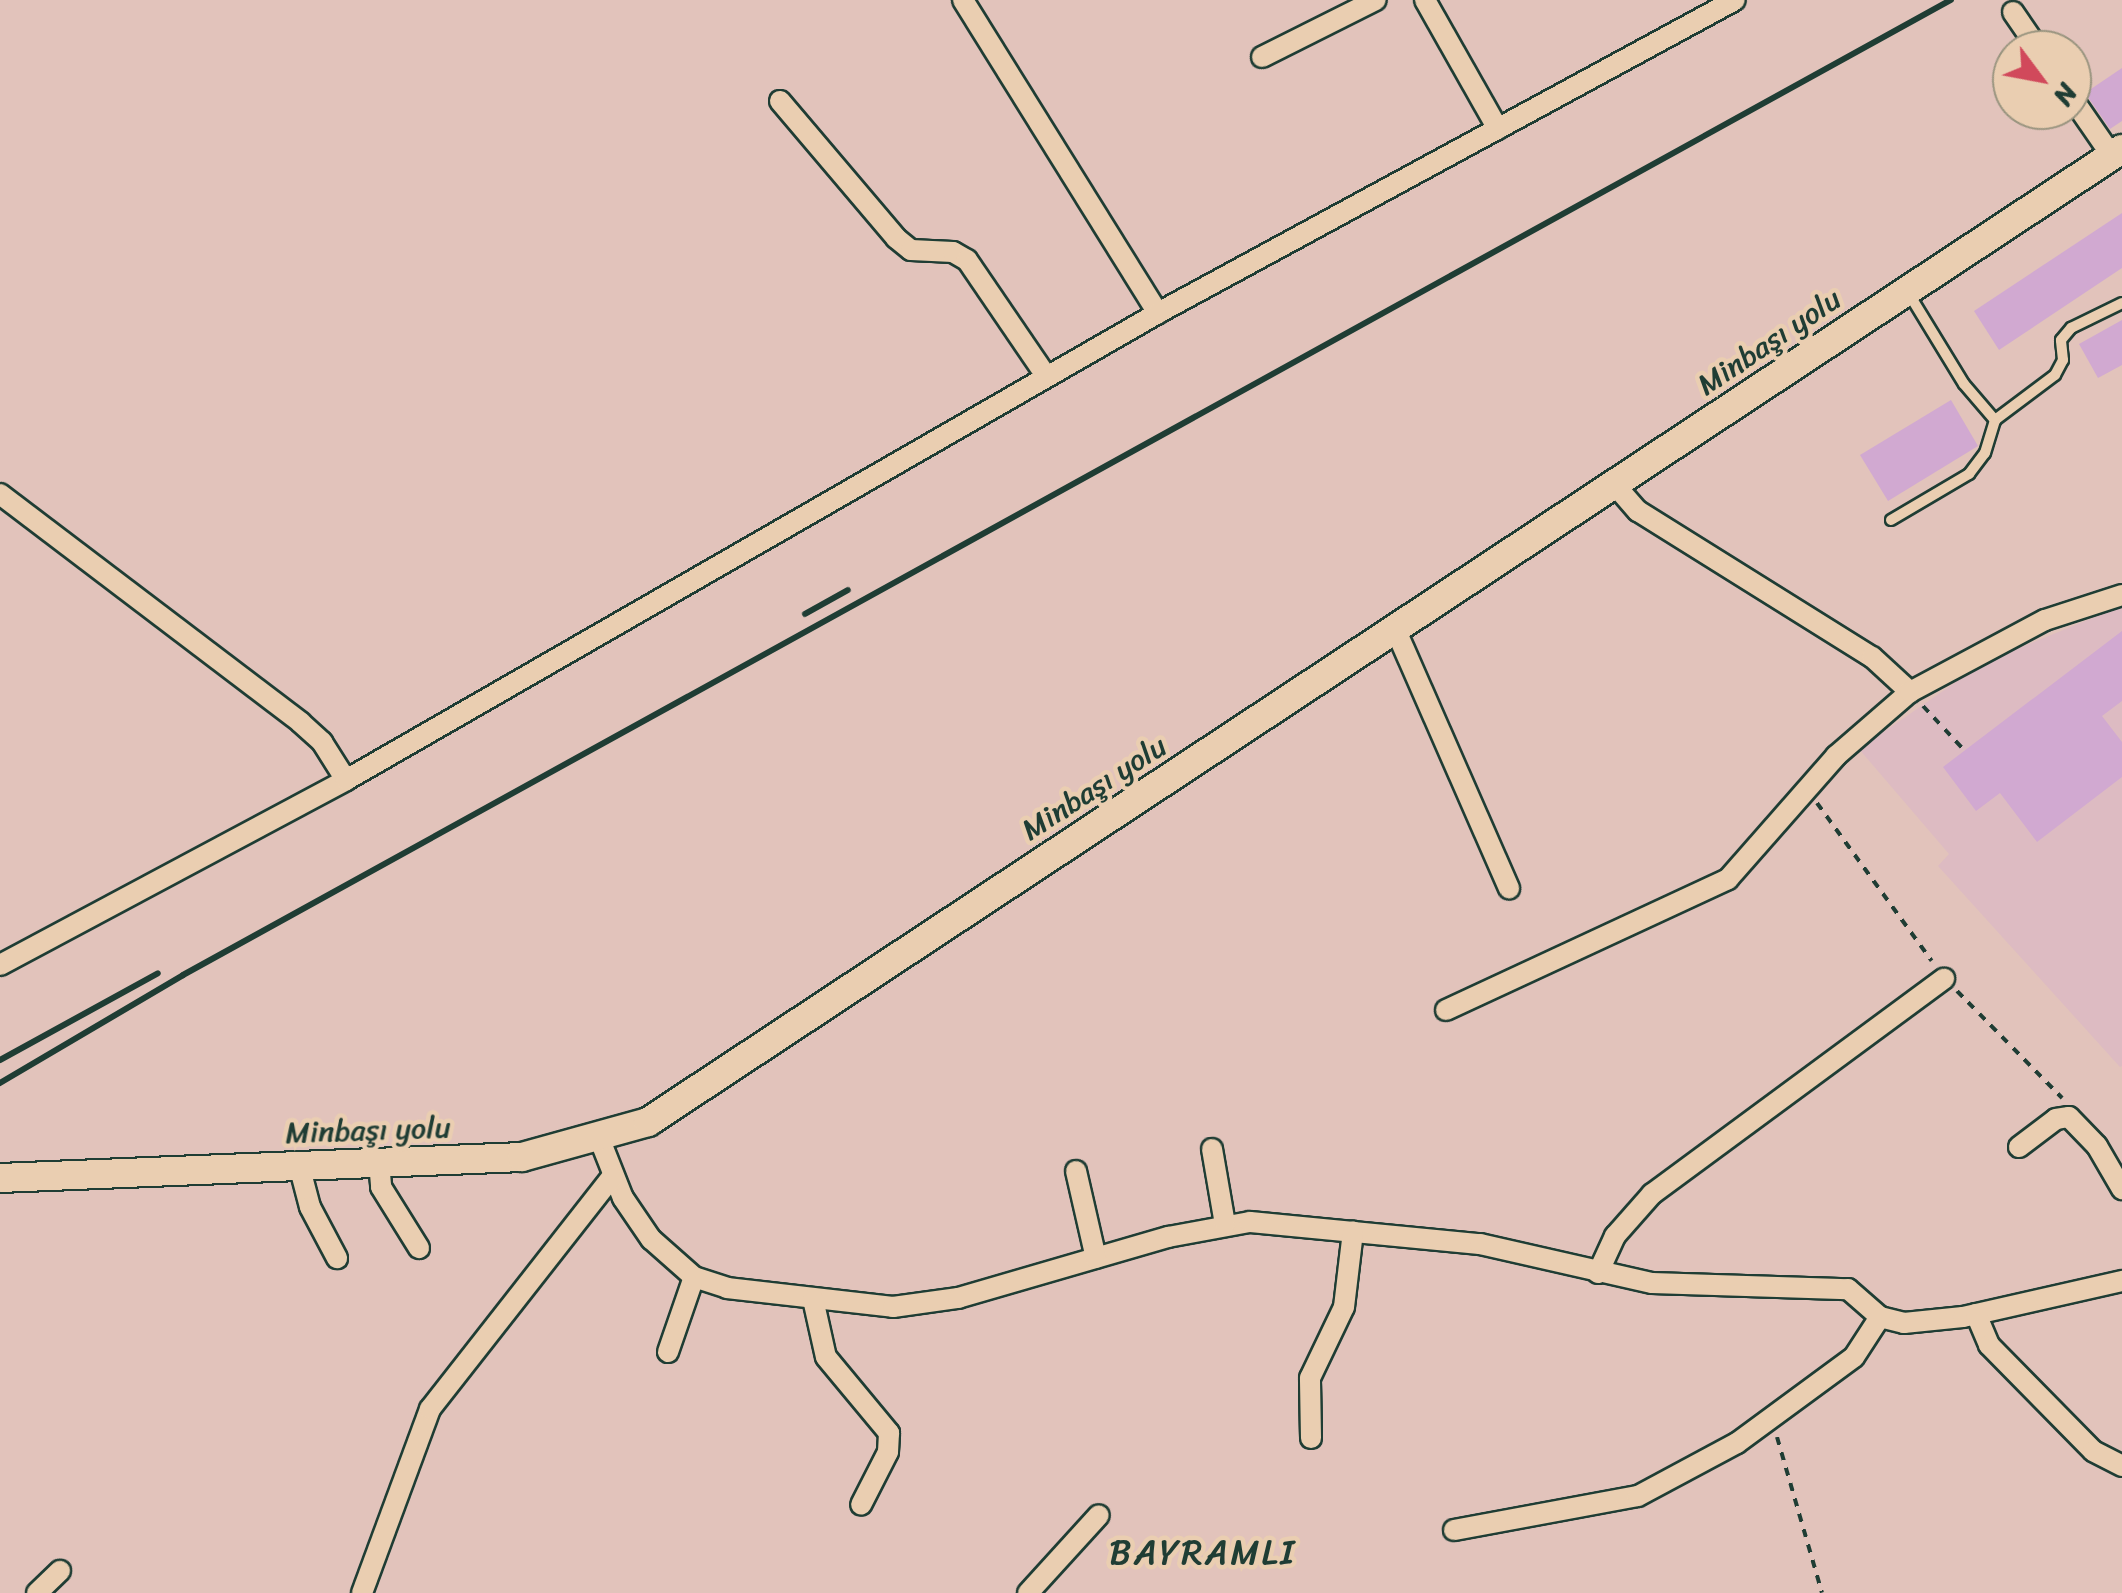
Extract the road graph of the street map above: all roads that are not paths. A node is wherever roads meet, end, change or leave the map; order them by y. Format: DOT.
graph roads {
  1 [pos="963,0"];
  2 [pos="1376,0"];
  3 [pos="1425,0"];
  4 [pos="1735,0"];
  5 [pos="2013,12"];
  6 [pos="2026,30"];
  7 [pos="1262,57"];
  8 [pos="780,101"];
  9 [pos="2092,121"];
  10 [pos="1498,129"];
  11 [pos="2119,151"];
  12 [pos="1906,289"];
  13 [pos="2122,303"];
  14 [pos="1158,314"];
  15 [pos="1046,376"];
  16 [pos="1995,420"];
  17 [pos="1615,484"];
  18 [pos="0,494"];
  19 [pos="1891,520"];
  20 [pos="2122,595"];
  21 [pos="1397,633"];
  22 [pos="1910,692"];
  23 [pos="346,780"];
  24 [pos="1509,888"];
  25 [pos="0,965"];
  26 [pos="1944,979"];
  27 [pos="1446,1010"];
  28 [pos="600,1140"];
  29 [pos="2018,1147"];
  30 [pos="1212,1149"];
  31 [pos="379,1162"];
  32 [pos="299,1164"];
  33 [pos="1076,1171"];
  34 [pos="612,1177"];
  35 [pos="0,1178"];
  36 [pos="2122,1189"];
  37 [pos="1225,1224"];
  38 [pos="1352,1232"];
  39 [pos="419,1248"];
  40 [pos="336,1258"];
  41 [pos="1096,1258"];
  42 [pos="1598,1273"];
  43 [pos="694,1277"];
  44 [pos="2122,1281"];
  45 [pos="814,1299"];
  46 [pos="1976,1314"];
  47 [pos="1880,1317"];
  48 [pos="668,1352"];
  49 [pos="1311,1438"];
  50 [pos="2122,1466"];
  51 [pos="861,1504"];
  52 [pos="1099,1516"];
  53 [pos="1454,1530"];
  54 [pos="60,1571"];
  55 [pos="37,1593"];
  56 [pos="362,1593"];
  57 [pos="1028,1593"];
  1 -- 14 [label="street"];
  2 -- 7 [label="street"];
  3 -- 10 [label="street"];
  4 -- 10 [label="street"];
  5 -- 6 [label="street"];
  8 -- 15 [label="street"];
  9 -- 11 [label="street"];
  10 -- 14 [label="street"];
  11 -- 12 [label="street, Minbaşı yolu"];
  12 -- 16 [label="lane"];
  12 -- 17 [label="street, Minbaşı yolu"];
  13 -- 16 [label="lane"];
  14 -- 15 [label="street"];
  15 -- 23 [label="street"];
  16 -- 19 [label="lane"];
  17 -- 21 [label="street, Minbaşı yolu"];
  17 -- 22 [label="street"];
  18 -- 23 [label="street"];
  20 -- 22 [label="street"];
  21 -- 24 [label="street"];
  21 -- 28 [label="street, Minbaşı yolu"];
  22 -- 27 [label="street"];
  23 -- 25 [label="street"];
  26 -- 42 [label="street"];
  28 -- 31 [label="street, Minbaşı yolu"];
  28 -- 34 [label="street"];
  29 -- 36 [label="street"];
  30 -- 37 [label="street"];
  31 -- 32 [label="street, Minbaşı yolu"];
  31 -- 39 [label="street"];
  32 -- 35 [label="street, Minbaşı yolu"];
  32 -- 40 [label="street"];
  33 -- 41 [label="street"];
  34 -- 43 [label="street"];
  34 -- 56 [label="street"];
  37 -- 38 [label="street"];
  37 -- 41 [label="street"];
  38 -- 42 [label="street"];
  38 -- 49 [label="street"];
  41 -- 45 [label="street"];
  42 -- 47 [label="street"];
  43 -- 45 [label="street"];
  43 -- 48 [label="street"];
  44 -- 46 [label="street"];
  45 -- 51 [label="street"];
  46 -- 47 [label="street"];
  46 -- 50 [label="street"];
  47 -- 53 [label="street"];
  52 -- 57 [label="street"];
  54 -- 55 [label="street"];
}
